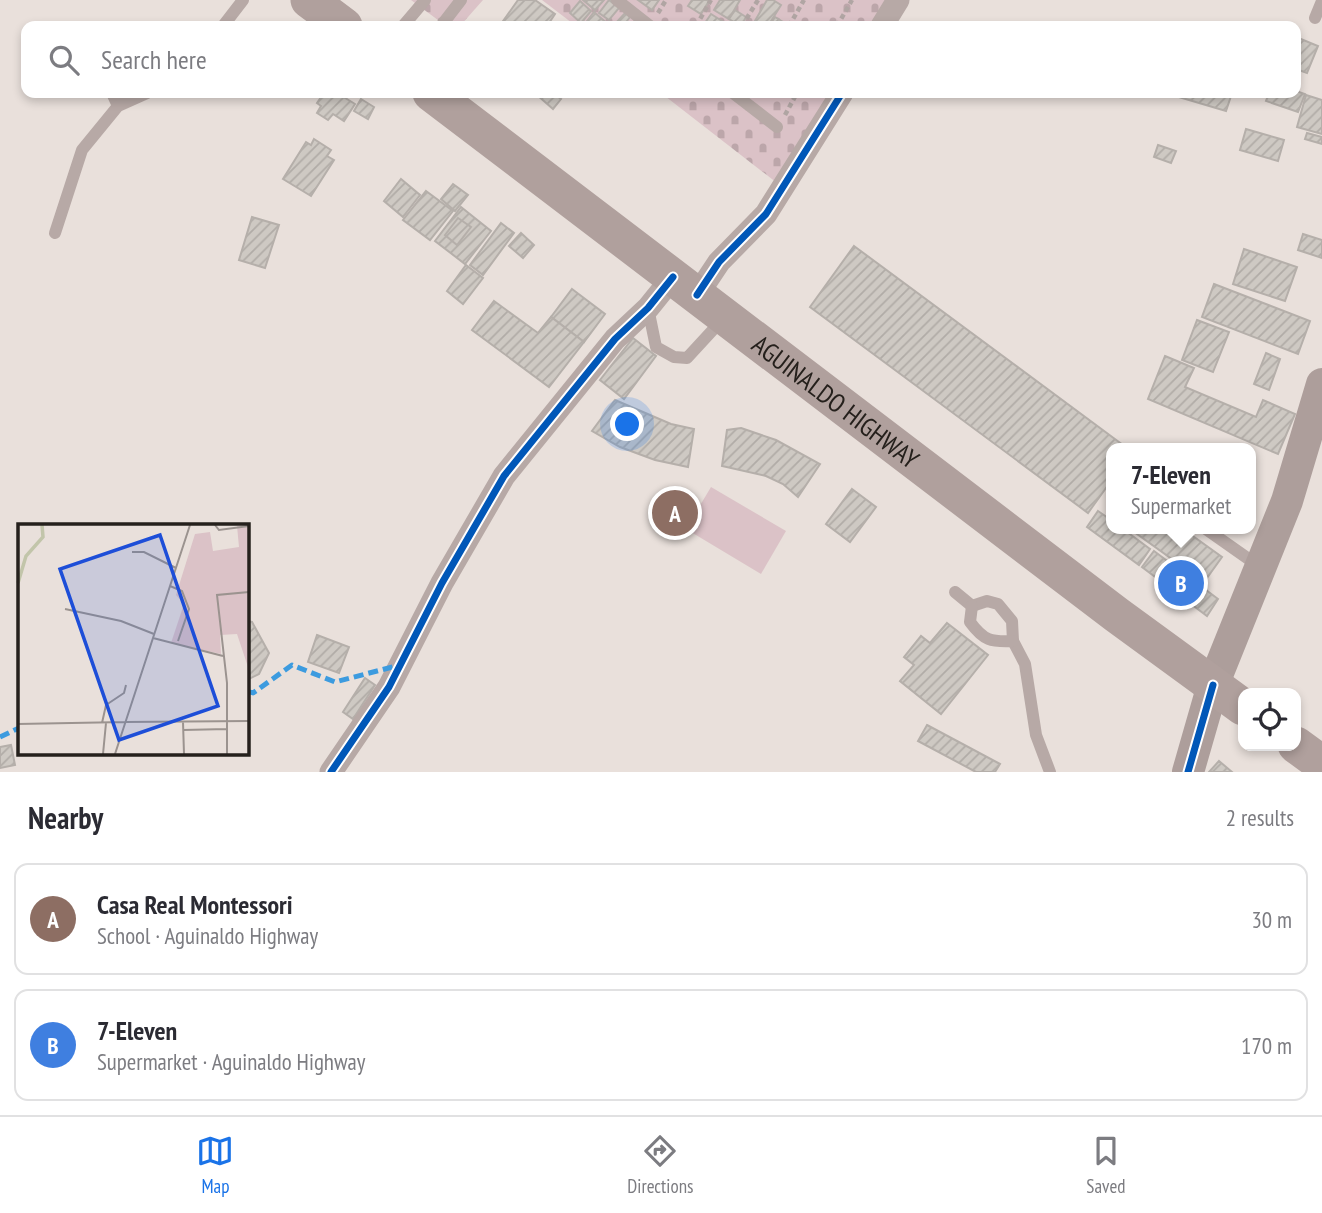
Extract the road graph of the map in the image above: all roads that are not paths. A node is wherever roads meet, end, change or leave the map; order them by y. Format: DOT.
graph roads {
  1 [pos="243,0"];
  2 [pos="309,0"];
  3 [pos="425,0"];
  4 [pos="461,0"];
  5 [pos="617,0"];
  6 [pos="898,0"];
  7 [pos="1322,1"];
  8 [pos="1315,18"];
  9 [pos="227,21"];
  10 [pos="337,21"];
  11 [pos="406,21"];
  12 [pos="445,21"];
  13 [pos="644,21"];
  14 [pos="885,21"];
  15 [pos="114,98"];
  16 [pos="136,98"];
  17 [pos="438,98"];
  18 [pos="739,98"];
  19 [pos="839,98"];
  20 [pos="118,106"];
  21 [pos="777,127"];
  22 [pos="55,233"];
  23 [pos="698,296"];
  24 [pos="648,308"];
  25 [pos="1322,384"];
  26 [pos="1213,534"];
  27 [pos="1260,568"];
  28 [pos="955,592"];
  29 [pos="972,606"];
  30 [pos="1013,641"];
  31 [pos="1213,685"];
  32 [pos="1238,703"];
  33 [pos="1301,749"];
  34 [pos="1322,764"];
  35 [pos="331,772"];
  36 [pos="1051,772"];
  37 [pos="1188,772"];
  1 -- 9 [label="lane"];
  2 -- 10 [label="main road"];
  3 -- 11 [label="lane"];
  4 -- 12 [label="lane"];
  5 -- 13 [label="lane"];
  6 -- 14 [label="street"];
  7 -- 8 [label="lane"];
  15 -- 20 [label="lane"];
  16 -- 20 [label="lane"];
  17 -- 23 [label="main road, AGUINALDO HIGHWAY"];
  18 -- 21 [label="lane"];
  19 -- 23 [label="street"];
  20 -- 22 [label="lane"];
  23 -- 24 [label="street"];
  23 -- 24 [label="lane"];
  23 -- 31 [label="main road, AGUINALDO HIGHWAY"];
  24 -- 35 [label="street"];
  25 -- 27 [label="main road"];
  26 -- 27 [label="lane"];
  27 -- 31 [label="main road"];
  28 -- 29 [label="lane"];
  29 -- 30 [label="lane"];
  29 -- 30 [label="lane"];
  30 -- 36 [label="lane"];
  31 -- 32 [label="main road, AGUINALDO HIGHWAY"];
  31 -- 37 [label="main road"];
  33 -- 34 [label="main road"];
}
